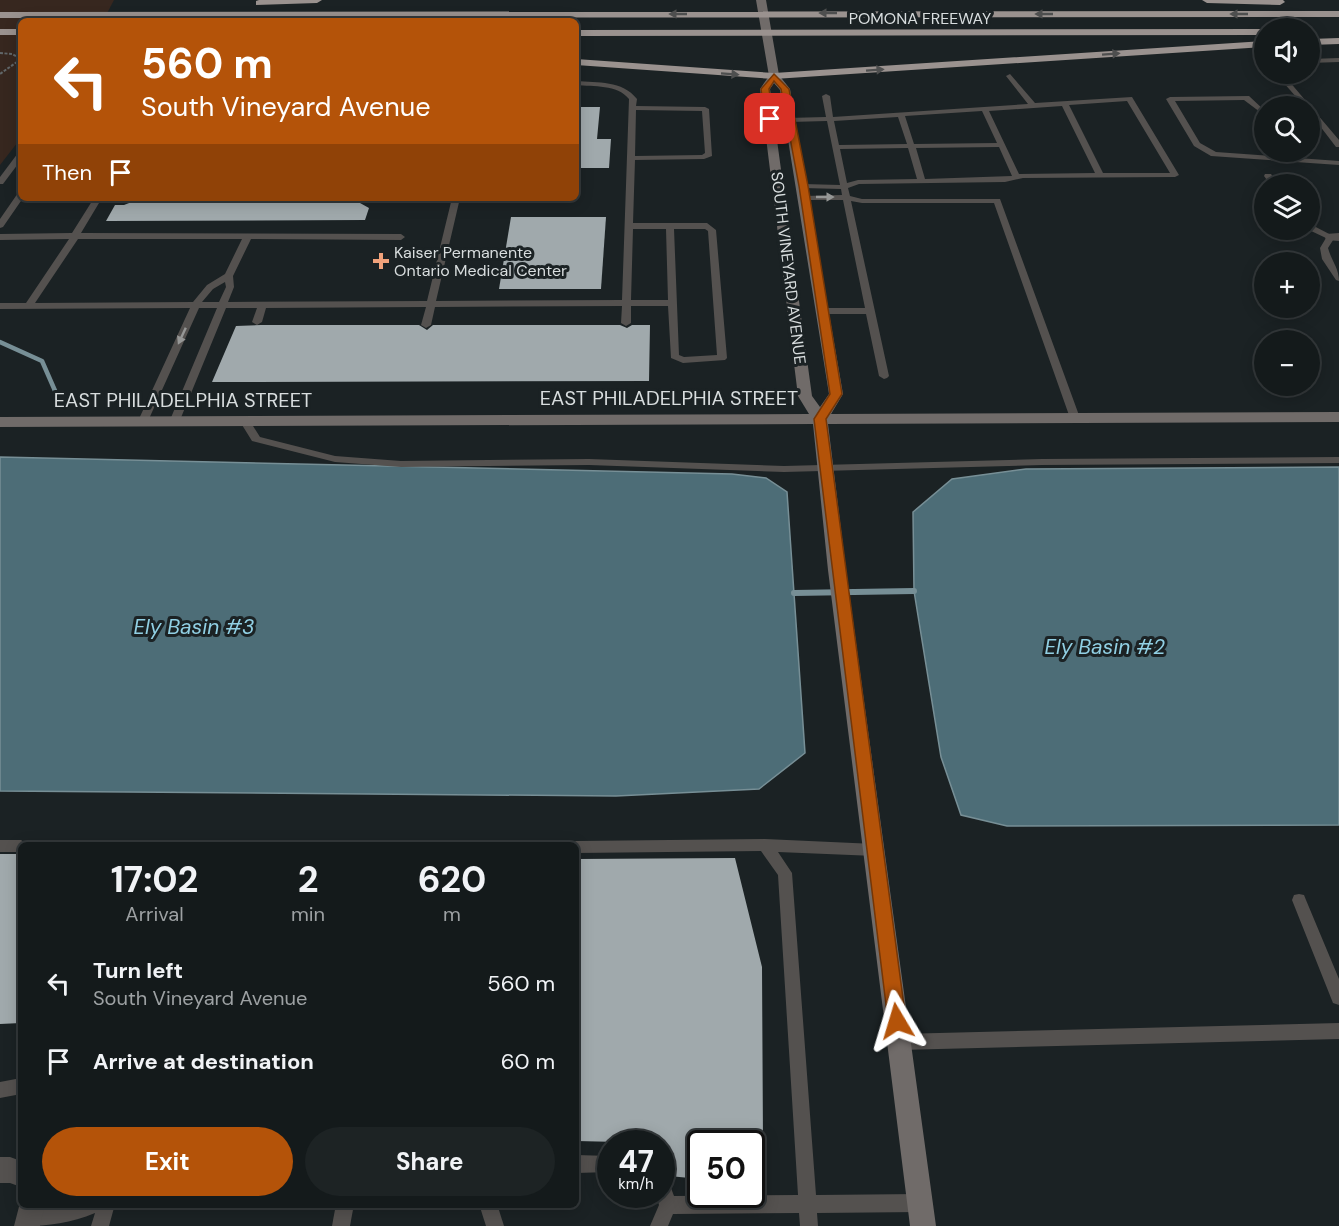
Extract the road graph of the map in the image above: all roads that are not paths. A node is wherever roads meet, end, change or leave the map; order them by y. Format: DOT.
graph roads {
  1 [pos="317,0"];
  2 [pos="761,0"];
  3 [pos="1207,0"];
  4 [pos="1287,2"];
  5 [pos="1322,3"];
  6 [pos="1339,4"];
  7 [pos="0,13"];
  8 [pos="1339,14"];
  9 [pos="0,32"];
  10 [pos="18,32"];
  11 [pos="1254,32"];
  12 [pos="1320,32"];
  13 [pos="1339,32"];
  14 [pos="579,33"];
  15 [pos="1339,41"];
  16 [pos="1320,42"];
  17 [pos="1254,45"];
  18 [pos="1339,60"];
  19 [pos="1320,61"];
  20 [pos="579,63"];
  21 [pos="774,76"];
  22 [pos="1010,76"];
  23 [pos="579,83"];
  24 [pos="1288,84"];
  25 [pos="826,96"];
  26 [pos="1298,96"];
  27 [pos="1064,103"];
  28 [pos="1033,105"];
  29 [pos="1254,105"];
  30 [pos="633,108"];
  31 [pos="984,108"];
  32 [pos="901,114"];
  33 [pos="830,119"];
  34 [pos="790,120"];
  35 [pos="1320,122"];
  36 [pos="1001,145"];
  37 [pos="1339,145"];
  38 [pos="911,146"];
  39 [pos="836,147"];
  40 [pos="1254,157"];
  41 [pos="631,158"];
  42 [pos="18,159"];
  43 [pos="1320,161"];
  44 [pos="1339,163"];
  45 [pos="1100,176"];
  46 [pos="1017,177"];
  47 [pos="0,182"];
  48 [pos="922,182"];
  49 [pos="843,187"];
  50 [pos="804,192"];
  51 [pos="846,197"];
  52 [pos="18,199"];
  53 [pos="96,201"];
  54 [pos="455,201"];
  55 [pos="0,225"];
  56 [pos="629,226"];
  57 [pos="670,226"];
  58 [pos="1320,231"];
  59 [pos="75,236"];
  60 [pos="248,236"];
  61 [pos="0,237"];
  62 [pos="400,237"];
  63 [pos="1335,237"];
  64 [pos="229,276"];
  65 [pos="1339,278"];
  66 [pos="627,303"];
  67 [pos="673,303"];
  68 [pos="431,304"];
  69 [pos="196,305"];
  70 [pos="222,305"];
  71 [pos="262,305"];
  72 [pos="0,306"];
  73 [pos="29,306"];
  74 [pos="822,311"];
  75 [pos="870,311"];
  76 [pos="257,322"];
  77 [pos="626,322"];
  78 [pos="426,325"];
  79 [pos="884,376"];
  80 [pos="1339,417"];
  81 [pos="1075,418"];
  82 [pos="820,419"];
  83 [pos="175,420"];
  84 [pos="244,420"];
  85 [pos="143,421"];
  86 [pos="0,422"];
  87 [pos="1339,460"];
  88 [pos="826,467"];
  89 [pos="0,846"];
  90 [pos="18,846"];
  91 [pos="765,846"];
  92 [pos="579,847"];
  93 [pos="875,850"];
  94 [pos="1299,900"];
  95 [pos="1339,998"];
  96 [pos="1339,1030"];
  97 [pos="899,1042"];
  98 [pos="18,1087"];
  99 [pos="0,1090"];
  100 [pos="579,1164"];
  101 [pos="597,1164"];
  102 [pos="0,1170"];
  103 [pos="18,1173"];
  104 [pos="808,1203"];
  105 [pos="920,1203"];
  106 [pos="675,1205"];
  107 [pos="85,1208"];
  108 [pos="105,1208"];
  109 [pos="344,1208"];
  110 [pos="489,1208"];
  111 [pos="667,1208"];
  112 [pos="30,1217"];
  113 [pos="100,1226"];
  114 [pos="341,1226"];
  115 [pos="495,1226"];
  116 [pos="660,1226"];
  117 [pos="809,1226"];
  118 [pos="923,1226"];
  1 -- 7 [label="highway"];
  2 -- 21 [label="main road"];
  3 -- 4 [label="highway"];
  5 -- 6 [label="highway"];
  8 -- 7 [label="highway, POMONA FREEWAY, one-way"];
  9 -- 10 [label="highway"];
  11 -- 14 [label="highway, POMONA FREEWAY"];
  12 -- 13 [label="highway"];
  15 -- 16 [label="highway"];
  21 -- 17 [label="highway, one-way"];
  18 -- 19 [label="lane"];
  20 -- 21 [label="highway, one-way"];
  21 -- 34 [label="main road, SOUTH VINEYARD AVENUE"];
  21 -- 82 [label="main road, SOUTH VINEYARD AVENUE"];
  22 -- 28 [label="lane"];
  23 -- 30 [label="lane"];
  24 -- 26 [label="lane"];
  25 -- 33 [label="lane"];
  27 -- 28 [label="lane"];
  27 -- 45 [label="lane"];
  27 -- 45 [label="lane"];
  28 -- 31 [label="lane"];
  29 -- 40 [label="lane"];
  30 -- 41 [label="lane"];
  30 -- 41 [label="lane"];
  31 -- 32 [label="lane"];
  31 -- 36 [label="lane"];
  32 -- 33 [label="lane"];
  32 -- 38 [label="lane"];
  33 -- 34 [label="lane"];
  33 -- 39 [label="lane"];
  34 -- 50 [label="main road, SOUTH VINEYARD AVENUE"];
  35 -- 37 [label="lane"];
  36 -- 38 [label="lane"];
  36 -- 46 [label="lane"];
  38 -- 39 [label="lane"];
  38 -- 48 [label="lane"];
  39 -- 49 [label="lane"];
  41 -- 56 [label="lane"];
  42 -- 47 [label="lane"];
  43 -- 44 [label="lane"];
  45 -- 46 [label="lane"];
  46 -- 48 [label="lane"];
  48 -- 49 [label="lane"];
  49 -- 50 [label="lane"];
  49 -- 51 [label="lane"];
  50 -- 51 [label="lane, one-way"];
  50 -- 74 [label="main road, SOUTH VINEYARD AVENUE"];
  51 -- 75 [label="lane"];
  51 -- 81 [label="lane"];
  52 -- 55 [label="lane"];
  53 -- 59 [label="lane"];
  54 -- 68 [label="lane"];
  56 -- 57 [label="lane"];
  56 -- 66 [label="lane"];
  57 -- 67 [label="lane"];
  57 -- 67 [label="lane"];
  58 -- 63 [label="lane"];
  59 -- 60 [label="lane"];
  59 -- 61 [label="lane"];
  59 -- 73 [label="lane"];
  60 -- 62 [label="lane"];
  60 -- 64 [label="lane"];
  63 -- 65 [label="lane"];
  64 -- 69 [label="lane"];
  64 -- 70 [label="lane"];
  66 -- 67 [label="lane"];
  66 -- 68 [label="lane"];
  66 -- 77 [label="lane"];
  68 -- 71 [label="lane"];
  68 -- 78 [label="lane"];
  69 -- 70 [label="lane"];
  69 -- 73 [label="lane"];
  69 -- 85 [label="lane, one-way"];
  70 -- 71 [label="lane"];
  70 -- 83 [label="lane"];
  71 -- 76 [label="lane"];
  72 -- 73 [label="lane"];
  74 -- 75 [label="lane"];
  74 -- 82 [label="main road, SOUTH VINEYARD AVENUE"];
  75 -- 79 [label="lane"];
  80 -- 81 [label="main road, EAST PHILADELPHIA STREET"];
  81 -- 82 [label="main road, EAST PHILADELPHIA STREET"];
  82 -- 84 [label="main road, EAST PHILADELPHIA STREET"];
  82 -- 88 [label="main road, SOUTH VINEYARD AVENUE"];
  83 -- 84 [label="main road, EAST PHILADELPHIA STREET"];
  83 -- 85 [label="main road, EAST PHILADELPHIA STREET"];
  84 -- 88 [label="lane"];
  85 -- 86 [label="main road, EAST PHILADELPHIA STREET"];
  87 -- 88 [label="lane"];
  88 -- 93 [label="main road, SOUTH VINEYARD AVENUE"];
  89 -- 90 [label="lane"];
  91 -- 92 [label="lane"];
  91 -- 93 [label="lane"];
  91 -- 104 [label="lane"];
  93 -- 97 [label="main road, SOUTH VINEYARD AVENUE"];
  94 -- 95 [label="lane"];
  96 -- 97 [label="lane"];
  97 -- 105 [label="main road, SOUTH VINEYARD AVENUE"];
  98 -- 99 [label="lane"];
  100 -- 101 [label="lane"];
  102 -- 103 [label="street"];
  104 -- 105 [label="lane"];
  104 -- 106 [label="lane"];
  104 -- 117 [label="lane"];
  105 -- 118 [label="main road, SOUTH VINEYARD AVENUE"];
  107 -- 112 [label="lane"];
  108 -- 113 [label="lane"];
  109 -- 114 [label="lane"];
  110 -- 115 [label="lane"];
  111 -- 116 [label="lane"];
}
